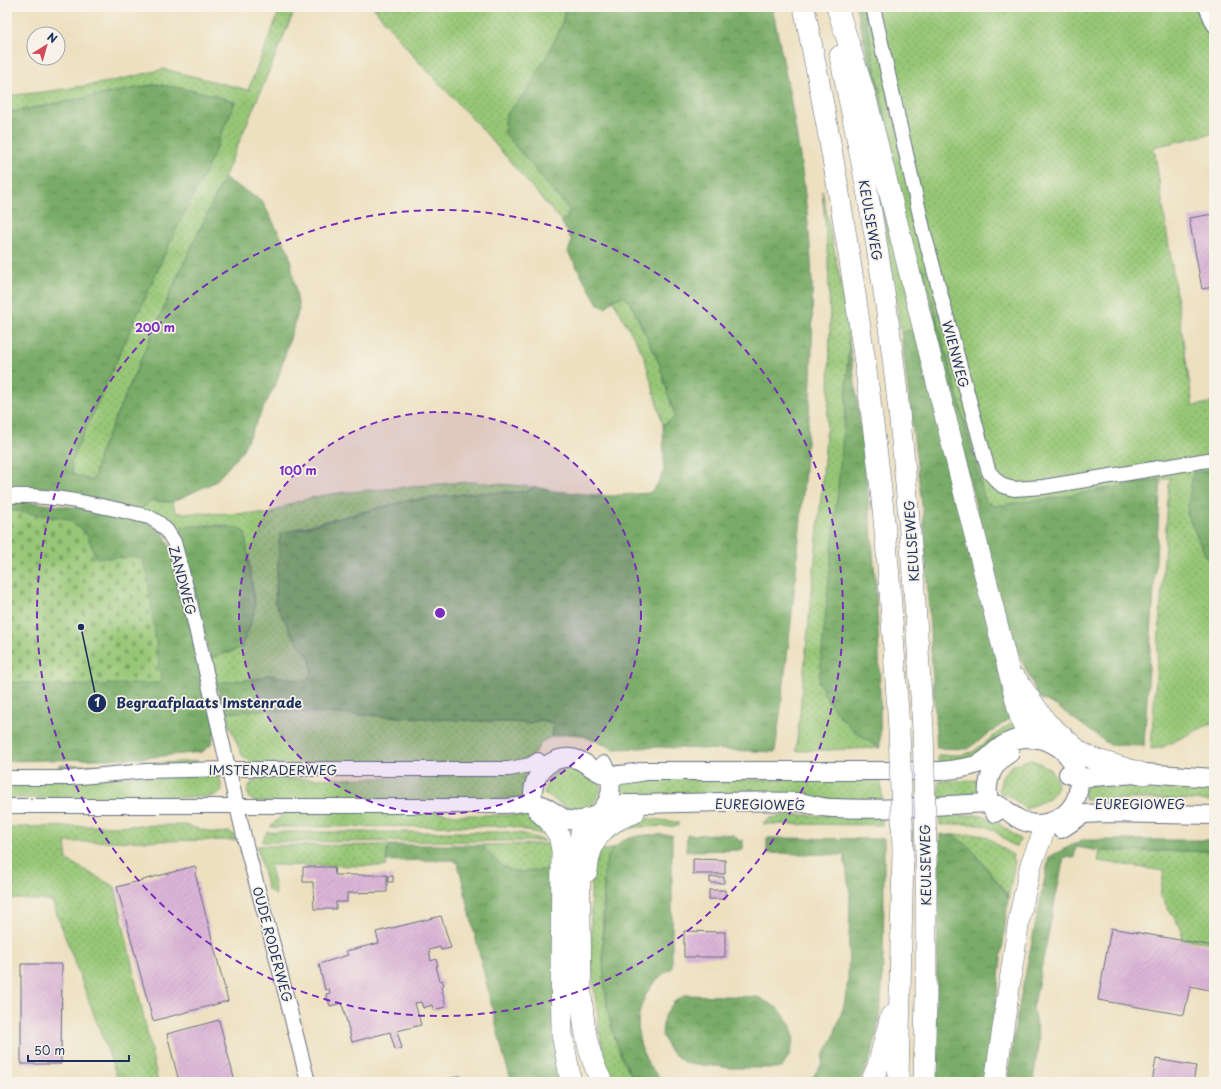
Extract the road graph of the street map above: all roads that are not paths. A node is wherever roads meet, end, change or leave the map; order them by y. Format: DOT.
graph roads {
  1 [pos="804,7"];
  2 [pos="829,7"];
  3 [pos="837,7"];
  4 [pos="873,7"];
  5 [pos="1206,7"];
  6 [pos="1214,25"];
  7 [pos="1214,460"];
  8 [pos="7,496"];
  9 [pos="1009,669"];
  10 [pos="1033,738"];
  11 [pos="538,760"];
  12 [pos="992,762"];
  13 [pos="229,769"];
  14 [pos="606,769"];
  15 [pos="1072,771"];
  16 [pos="1144,774"];
  17 [pos="7,778"];
  18 [pos="1214,778"];
  19 [pos="1214,804"];
  20 [pos="7,806"];
  21 [pos="238,806"];
  22 [pos="832,808"];
  23 [pos="993,809"];
  24 [pos="634,813"];
  25 [pos="542,814"];
  26 [pos="595,815"];
  27 [pos="1214,815"];
  28 [pos="1049,826"];
  29 [pos="579,894"];
  30 [pos="1019,920"];
  31 [pos="901,981"];
  32 [pos="308,1082"];
  33 [pos="571,1082"];
  34 [pos="602,1082"];
  35 [pos="871,1082"];
  36 [pos="898,1082"];
  37 [pos="924,1082"];
  38 [pos="995,1082"];
  1 -- 31 [label="highway, KEULSEWEG, bridge"];
  2 -- 37 [label="highway, KEULSEWEG, bridge"];
  3 -- 9 [label="highway"];
  4 -- 7 [label="street, WIENWEG"];
  5 -- 6 [label="street"];
  8 -- 13 [label="street, ZANDWEG"];
  9 -- 10 [label="highway"];
  9 -- 16 [label="highway"];
  10 -- 12 [label="main road"];
  10 -- 15 [label="main road"];
  11 -- 13 [label="street, IMSTENRADERWEG"];
  11 -- 14 [label="main road"];
  12 -- 14 [label="main road"];
  12 -- 15 [label="main road"];
  12 -- 23 [label="main road"];
  13 -- 17 [label="street, IMSTENRADERWEG"];
  13 -- 21 [label="street, ZANDWEG"];
  14 -- 25 [label="main road"];
  14 -- 26 [label="main road"];
  15 -- 16 [label="main road, EUREGIOWEG"];
  15 -- 28 [label="main road"];
  15 -- 28 [label="main road"];
  16 -- 18 [label="main road, EUREGIOWEG"];
  19 -- 28 [label="main road, EUREGIOWEG"];
  20 -- 21 [label="street"];
  21 -- 25 [label="street"];
  21 -- 32 [label="street, OUDE RODERWEG"];
  22 -- 23 [label="main road, EUREGIOWEG"];
  22 -- 24 [label="main road"];
  22 -- 26 [label="main road, EUREGIOWEG"];
  23 -- 28 [label="main road"];
  24 -- 29 [label="highway"];
  25 -- 26 [label="main road"];
  25 -- 33 [label="highway"];
  26 -- 29 [label="highway"];
  27 -- 28 [label="main road, EUREGIOWEG"];
  28 -- 30 [label="highway"];
  28 -- 30 [label="highway"];
  29 -- 34 [label="highway"];
  30 -- 38 [label="highway"];
  31 -- 35 [label="highway"];
  31 -- 36 [label="highway, KEULSEWEG"];
}
